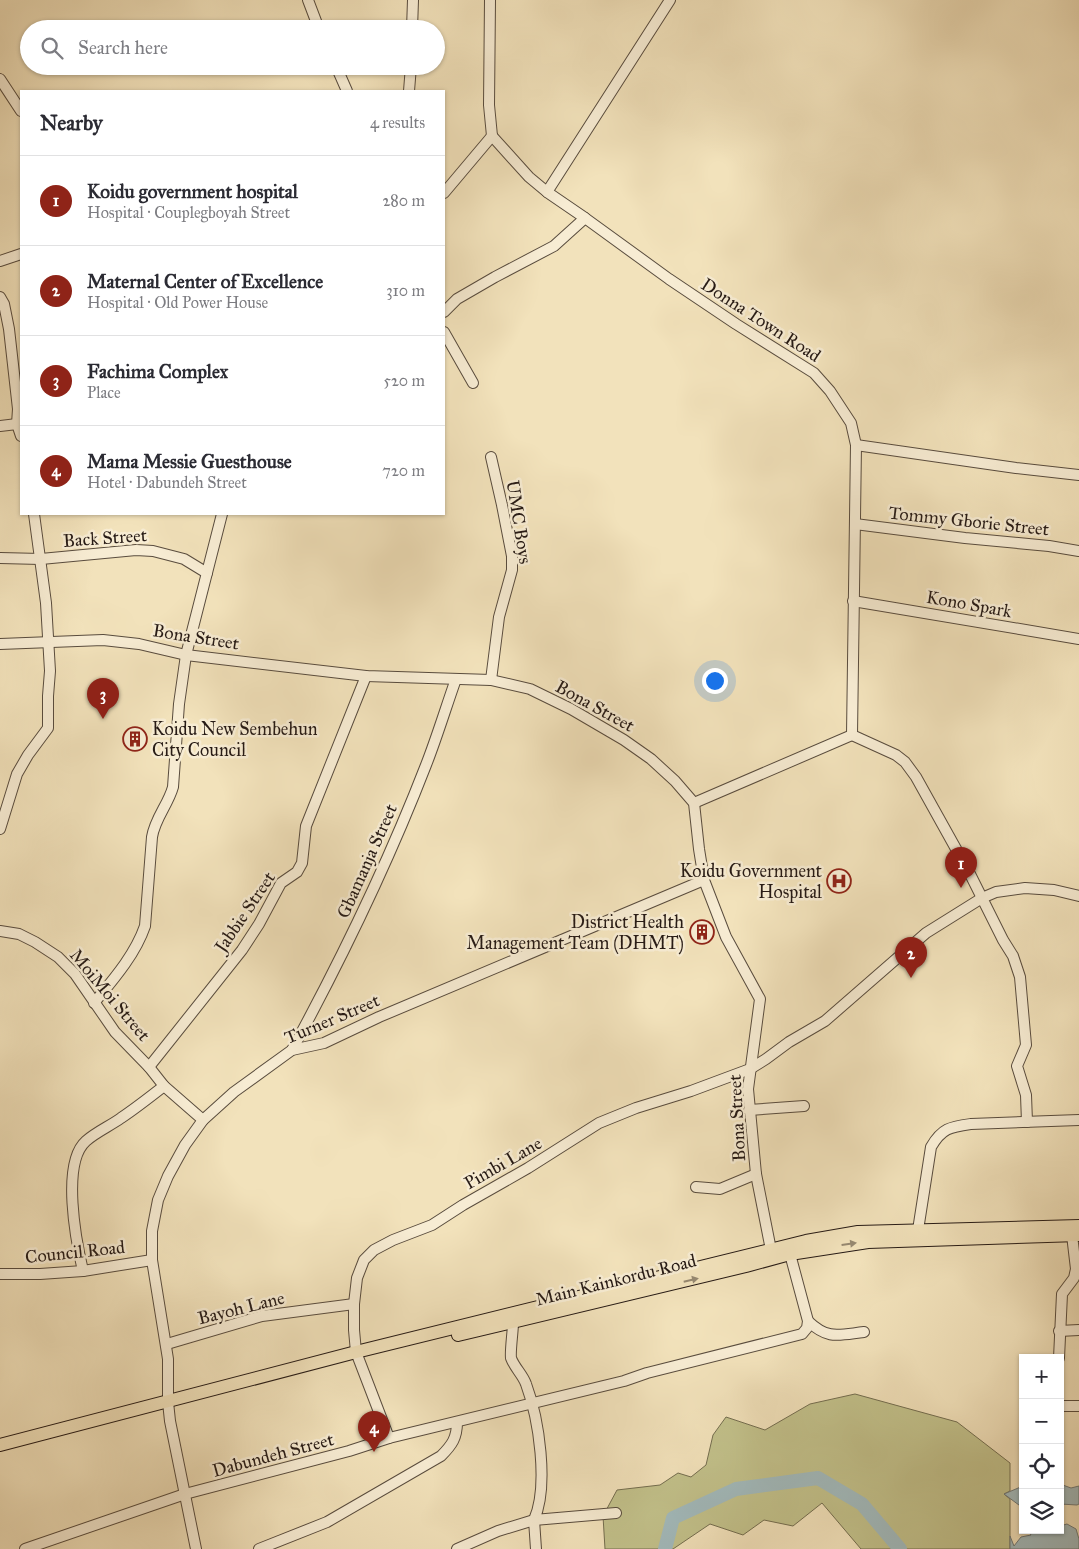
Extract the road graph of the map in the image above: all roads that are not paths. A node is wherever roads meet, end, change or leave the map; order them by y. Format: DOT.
graph roads {
  1 [pos="308,0"];
  2 [pos="413,0"];
  3 [pos="490,0"];
  4 [pos="670,0"];
  5 [pos="316,20"];
  6 [pos="412,20"];
  7 [pos="340,75"];
  8 [pos="410,75"];
  9 [pos="0,79"];
  10 [pos="347,90"];
  11 [pos="409,90"];
  12 [pos="20,109"];
  13 [pos="492,136"];
  14 [pos="445,192"];
  15 [pos="547,192"];
  16 [pos="585,218"];
  17 [pos="20,254"];
  18 [pos="0,261"];
  19 [pos="0,297"];
  20 [pos="445,309"];
  21 [pos="445,334"];
  22 [pos="472,383"];
  23 [pos="20,409"];
  24 [pos="17,424"];
  25 [pos="0,426"];
  26 [pos="20,433"];
  27 [pos="856,445"];
  28 [pos="491,457"];
  29 [pos="1079,475"];
  30 [pos="34,515"];
  31 [pos="222,515"];
  32 [pos="855,524"];
  33 [pos="1079,550"];
  34 [pos="0,558"];
  35 [pos="41,559"];
  36 [pos="207,573"];
  37 [pos="853,601"];
  38 [pos="1079,639"];
  39 [pos="48,642"];
  40 [pos="0,644"];
  41 [pos="186,655"];
  42 [pos="366,676"];
  43 [pos="456,679"];
  44 [pos="491,680"];
  45 [pos="852,735"];
  46 [pos="694,803"];
  47 [pos="0,829"];
  48 [pos="704,880"];
  49 [pos="1079,896"];
  50 [pos="982,898"];
  51 [pos="0,931"];
  52 [pos="94,1003"];
  53 [pos="292,1050"];
  54 [pos="150,1067"];
  55 [pos="750,1068"];
  56 [pos="164,1086"];
  57 [pos="804,1106"];
  58 [pos="749,1110"];
  59 [pos="203,1120"];
  60 [pos="1079,1120"];
  61 [pos="1027,1122"];
  62 [pos="756,1174"];
  63 [pos="696,1187"];
  64 [pos="1077,1232"];
  65 [pos="919,1235"];
  66 [pos="772,1254"];
  67 [pos="790,1254"];
  68 [pos="152,1260"];
  69 [pos="83,1271"];
  70 [pos="0,1274"];
  71 [pos="579,1301"];
  72 [pos="354,1304"];
  73 [pos="509,1319"];
  74 [pos="808,1321"];
  75 [pos="1079,1330"];
  76 [pos="1059,1331"];
  77 [pos="864,1332"];
  78 [pos="166,1344"];
  79 [pos="1058,1354"];
  80 [pos="358,1356"];
  81 [pos="531,1403"];
  82 [pos="168,1406"];
  83 [pos="1064,1406"];
  84 [pos="1079,1406"];
  85 [pos="457,1422"];
  86 [pos="389,1438"];
  87 [pos="0,1445"];
  88 [pos="0,1452"];
  89 [pos="186,1494"];
  90 [pos="616,1513"];
  91 [pos="534,1520"];
  92 [pos="25,1549"];
  93 [pos="196,1549"];
  94 [pos="259,1549"];
  95 [pos="457,1549"];
  96 [pos="536,1549"];
  1 -- 5 [label="street"];
  2 -- 6 [label="street"];
  3 -- 13 [label="street"];
  4 -- 15 [label="street"];
  7 -- 10 [label="street"];
  8 -- 11 [label="street"];
  9 -- 12 [label="street"];
  13 -- 14 [label="street"];
  13 -- 15 [label="street, Donna Town Road"];
  15 -- 16 [label="street, Donna Town Road"];
  16 -- 20 [label="street"];
  16 -- 27 [label="street, Donna Town Road"];
  17 -- 18 [label="street"];
  19 -- 23 [label="street"];
  21 -- 22 [label="street"];
  23 -- 24 [label="street"];
  24 -- 25 [label="street"];
  24 -- 26 [label="street"];
  27 -- 29 [label="street"];
  27 -- 32 [label="street, Donna Town Road"];
  28 -- 44 [label="street, UMC Boys"];
  30 -- 35 [label="street"];
  31 -- 36 [label="street"];
  32 -- 33 [label="street, Tommy Gborie Street"];
  32 -- 37 [label="street, Donna Town Road"];
  34 -- 35 [label="street, Back Street"];
  35 -- 36 [label="street, Back Street"];
  35 -- 39 [label="street"];
  36 -- 41 [label="street"];
  37 -- 38 [label="street, Kono Spark"];
  37 -- 45 [label="street, Donna Town Road"];
  39 -- 40 [label="street, Bona Street"];
  39 -- 41 [label="street, Bona Street"];
  39 -- 47 [label="street"];
  41 -- 42 [label="street, Bona Street"];
  41 -- 52 [label="street"];
  42 -- 43 [label="street, Bona Street"];
  42 -- 54 [label="street, Jabbie Street"];
  43 -- 44 [label="street, Bona Street"];
  43 -- 53 [label="street, Gbamanja Street"];
  44 -- 46 [label="street, Bona Street"];
  45 -- 46 [label="street"];
  45 -- 50 [label="street"];
  46 -- 48 [label="street, Bona Street"];
  48 -- 53 [label="street, Turner Street"];
  48 -- 55 [label="street, Bona Street"];
  49 -- 50 [label="street, Pimbi Lane"];
  50 -- 55 [label="street, Pimbi Lane"];
  50 -- 61 [label="street"];
  51 -- 52 [label="street, MoiMoi Street"];
  52 -- 54 [label="street, MoiMoi Street"];
  53 -- 59 [label="street, Turner Street"];
  54 -- 56 [label="street, MoiMoi Street"];
  55 -- 58 [label="street, Bona Street"];
  55 -- 72 [label="street, Pimbi Lane"];
  56 -- 59 [label="street, MoiMoi Street"];
  56 -- 69 [label="street"];
  57 -- 58 [label="street"];
  58 -- 62 [label="street, Bona Street"];
  59 -- 68 [label="street, Turner Street"];
  60 -- 61 [label="street"];
  61 -- 65 [label="street"];
  62 -- 63 [label="street"];
  62 -- 66 [label="street, Bona Street"];
  64 -- 65 [label="main road"];
  64 -- 76 [label="street"];
  65 -- 66 [label="main road"];
  67 -- 65 [label="main road, Main Kainkordu Road, one-way"];
  66 -- 67 [label="main road, Main Kainkordu Road"];
  71 -- 66 [label="main road, Main Kainkordu Road, one-way"];
  66 -- 71 [label="main road, Main Kainkordu Road"];
  67 -- 74 [label="street"];
  68 -- 69 [label="street, Council Road"];
  68 -- 78 [label="street, Turner Street"];
  69 -- 70 [label="street, Council Road"];
  71 -- 73 [label="main road, Main Kainkordu Road"];
  72 -- 78 [label="street, Bayoh Lane"];
  72 -- 80 [label="street, Pimbi Lane"];
  73 -- 80 [label="main road, Main Kainkordu Road"];
  73 -- 81 [label="street"];
  74 -- 77 [label="street"];
  74 -- 81 [label="street, Dabundeh Street"];
  75 -- 76 [label="street"];
  76 -- 79 [label="street"];
  78 -- 82 [label="street, Turner Street"];
  80 -- 82 [label="main road, Main Kainkordu Road"];
  80 -- 86 [label="street, Pimbi Lane"];
  81 -- 85 [label="street, Dabundeh Street"];
  81 -- 91 [label="street"];
  82 -- 87 [label="main road, Main Kainkordu Road"];
  82 -- 88 [label="main road"];
  82 -- 89 [label="street, Turner Street"];
  83 -- 84 [label="street"];
  85 -- 86 [label="street, Dabundeh Street"];
  85 -- 94 [label="street"];
  86 -- 89 [label="street, Dabundeh Street"];
  89 -- 92 [label="street, Dabundeh Street"];
  89 -- 93 [label="street, Turner Street"];
  90 -- 91 [label="street"];
  91 -- 95 [label="street"];
  91 -- 96 [label="street"];
}
